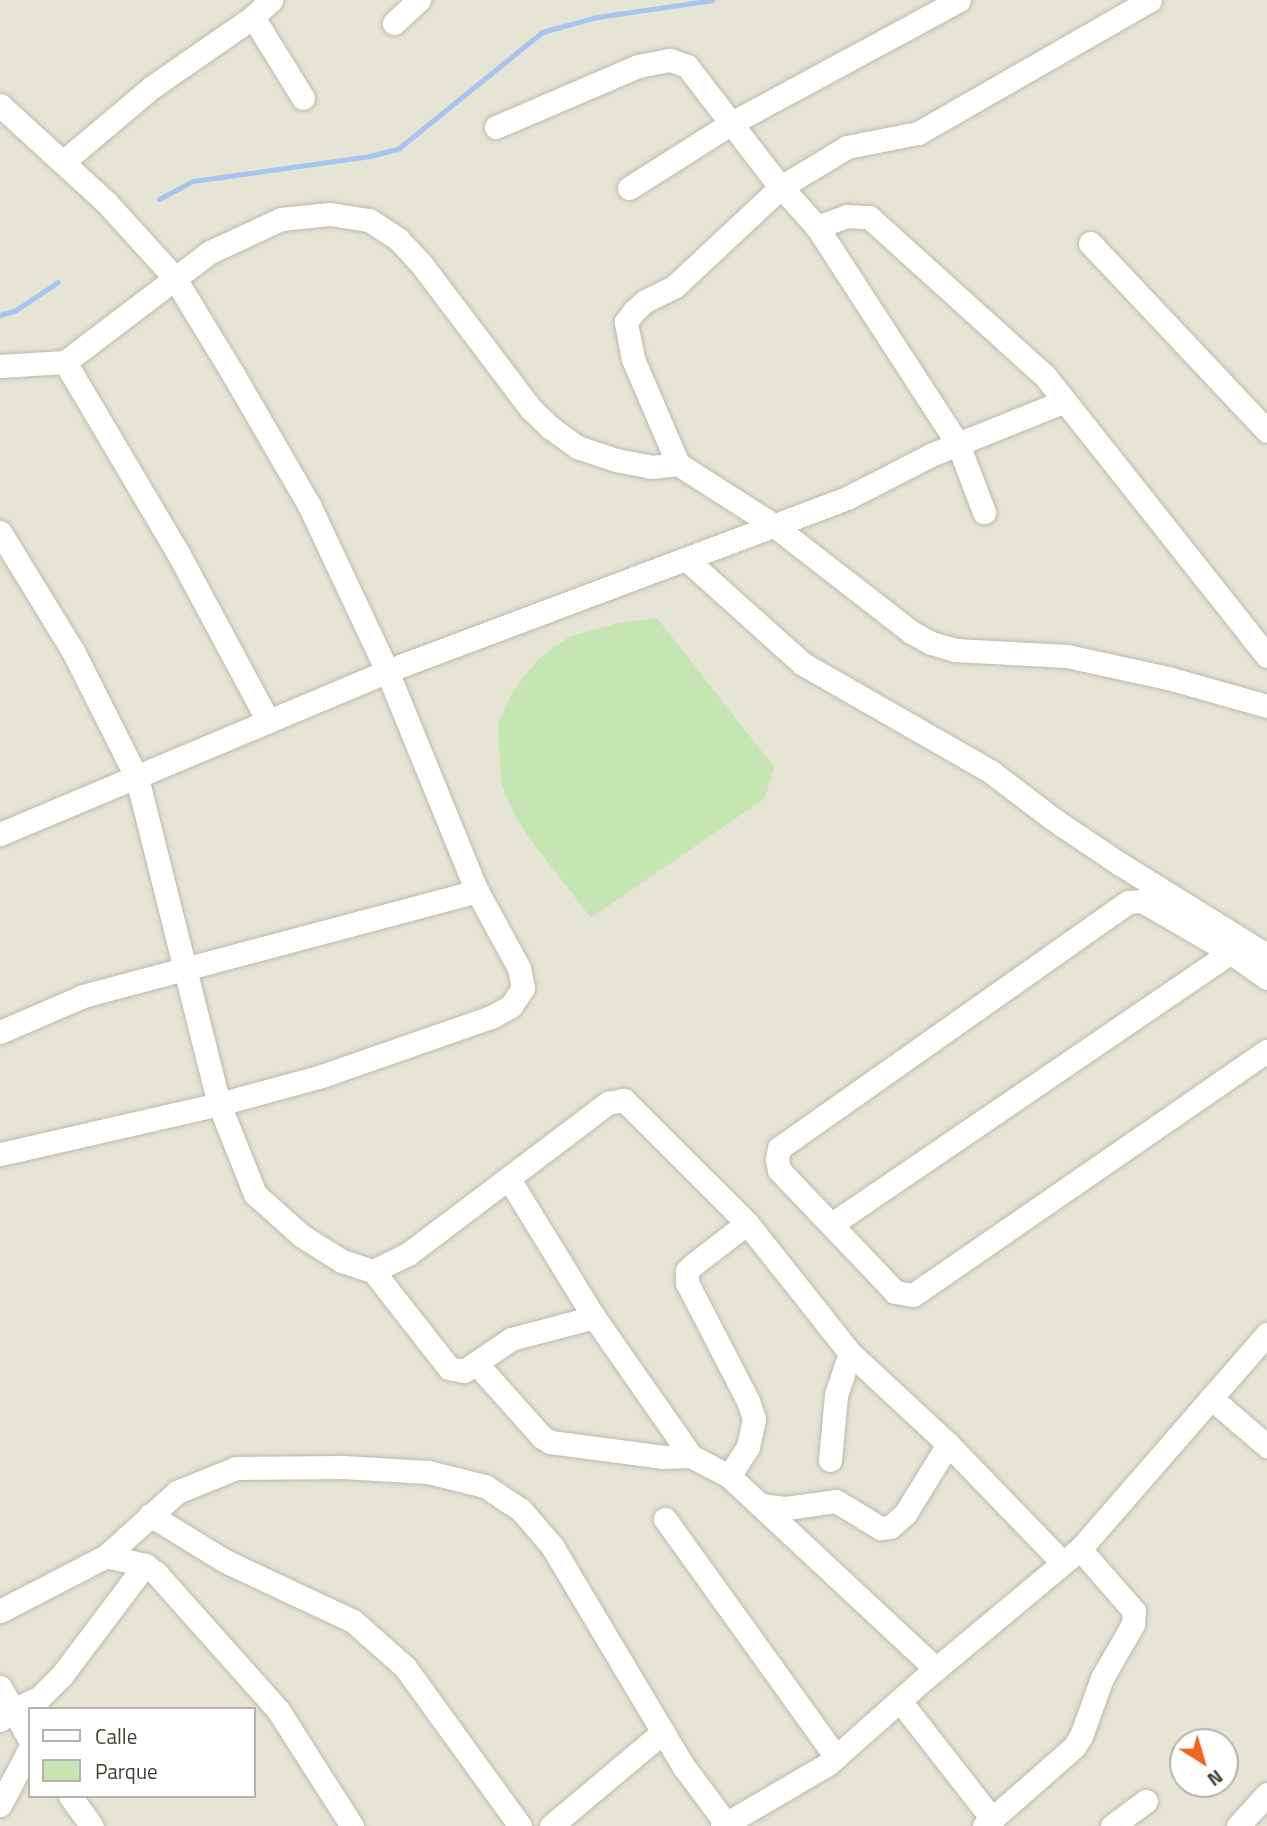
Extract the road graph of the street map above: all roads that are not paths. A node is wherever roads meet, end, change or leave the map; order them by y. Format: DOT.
graph roads {
  1 [pos="419,0"];
  2 [pos="959,0"];
  3 [pos="1150,0"];
  4 [pos="262,6"];
  5 [pos="394,23"];
  6 [pos="303,98"];
  7 [pos="0,105"];
  8 [pos="730,124"];
  9 [pos="496,127"];
  10 [pos="63,162"];
  11 [pos="781,187"];
  12 [pos="629,188"];
  13 [pos="817,227"];
  14 [pos="1090,243"];
  15 [pos="174,277"];
  16 [pos="65,362"];
  17 [pos="0,366"];
  18 [pos="1065,401"];
  19 [pos="1259,409"];
  20 [pos="1267,431"];
  21 [pos="958,444"];
  22 [pos="678,464"];
  23 [pos="984,512"];
  24 [pos="772,524"];
  25 [pos="0,532"];
  26 [pos="686,559"];
  27 [pos="1267,656"];
  28 [pos="387,671"];
  29 [pos="1267,706"];
  30 [pos="268,721"];
  31 [pos="136,778"];
  32 [pos="0,834"];
  33 [pos="477,891"];
  34 [pos="1230,952"];
  35 [pos="1267,955"];
  36 [pos="187,968"];
  37 [pos="1267,978"];
  38 [pos="0,1032"];
  39 [pos="1267,1051"];
  40 [pos="219,1104"];
  41 [pos="0,1154"];
  42 [pos="509,1179"];
  43 [pos="747,1223"];
  44 [pos="832,1224"];
  45 [pos="373,1271"];
  46 [pos="594,1317"];
  47 [pos="1267,1334"];
  48 [pos="850,1353"];
  49 [pos="476,1363"];
  50 [pos="1211,1398"];
  51 [pos="948,1444"];
  52 [pos="1267,1446"];
  53 [pos="691,1456"];
  54 [pos="830,1460"];
  55 [pos="729,1476"];
  56 [pos="761,1505"];
  57 [pos="150,1515"];
  58 [pos="664,1520"];
  59 [pos="1080,1549"];
  60 [pos="106,1556"];
  61 [pos="1063,1563"];
  62 [pos="145,1565"];
  63 [pos="0,1611"];
  64 [pos="936,1669"];
  65 [pos="0,1687"];
  66 [pos="900,1700"];
  67 [pos="7,1714"];
  68 [pos="663,1732"];
  69 [pos="28,1738"];
  70 [pos="28,1752"];
  71 [pos="836,1757"];
  72 [pos="1267,1794"];
  73 [pos="71,1798"];
  74 [pos="1146,1801"];
  75 [pos="0,1805"];
  76 [pos="989,1823"];
  77 [pos="725,1825"];
  78 [pos="92,1826"];
  79 [pos="352,1826"];
  80 [pos="520,1826"];
  81 [pos="551,1826"];
  82 [pos="1112,1826"];
  83 [pos="1238,1826"];
  1 -- 5 [label="street"];
  2 -- 8 [label="street"];
  3 -- 11 [label="street"];
  4 -- 6 [label="street"];
  4 -- 10 [label="street"];
  7 -- 10 [label="street"];
  8 -- 9 [label="street"];
  8 -- 11 [label="street"];
  8 -- 12 [label="street"];
  10 -- 15 [label="street"];
  11 -- 13 [label="street"];
  11 -- 22 [label="street"];
  13 -- 18 [label="street"];
  13 -- 21 [label="street"];
  14 -- 19 [label="street"];
  15 -- 16 [label="street"];
  15 -- 22 [label="street"];
  15 -- 28 [label="street"];
  16 -- 17 [label="street"];
  16 -- 30 [label="street"];
  18 -- 21 [label="street"];
  18 -- 27 [label="street"];
  19 -- 20 [label="street"];
  21 -- 23 [label="street"];
  21 -- 24 [label="street"];
  22 -- 24 [label="street"];
  24 -- 26 [label="street"];
  24 -- 29 [label="street"];
  25 -- 31 [label="street"];
  26 -- 28 [label="street"];
  26 -- 35 [label="street"];
  28 -- 30 [label="street"];
  28 -- 33 [label="street"];
  30 -- 31 [label="street"];
  31 -- 32 [label="street"];
  31 -- 36 [label="street"];
  33 -- 36 [label="street"];
  33 -- 40 [label="street"];
  34 -- 37 [label="street"];
  34 -- 44 [label="street"];
  34 -- 44 [label="street"];
  36 -- 38 [label="street"];
  36 -- 40 [label="street"];
  39 -- 44 [label="street"];
  40 -- 41 [label="street"];
  40 -- 45 [label="street"];
  42 -- 43 [label="street"];
  42 -- 45 [label="street"];
  42 -- 46 [label="street"];
  43 -- 48 [label="street"];
  43 -- 55 [label="street"];
  45 -- 49 [label="street"];
  46 -- 49 [label="street"];
  46 -- 53 [label="street"];
  47 -- 50 [label="street"];
  48 -- 51 [label="street"];
  48 -- 54 [label="street"];
  49 -- 53 [label="street"];
  50 -- 52 [label="street"];
  50 -- 59 [label="street"];
  51 -- 56 [label="street"];
  51 -- 61 [label="street"];
  53 -- 55 [label="street"];
  55 -- 56 [label="street"];
  56 -- 64 [label="street"];
  57 -- 60 [label="street"];
  57 -- 68 [label="street"];
  57 -- 80 [label="street"];
  58 -- 71 [label="street"];
  59 -- 61 [label="street"];
  59 -- 76 [label="street"];
  60 -- 62 [label="street"];
  60 -- 63 [label="street"];
  61 -- 64 [label="street"];
  62 -- 67 [label="street"];
  62 -- 79 [label="street"];
  64 -- 66 [label="street"];
  65 -- 67 [label="street"];
  66 -- 71 [label="street"];
  66 -- 76 [label="street"];
  67 -- 69 [label="street"];
  68 -- 77 [label="street"];
  68 -- 81 [label="street"];
  70 -- 75 [label="street"];
  71 -- 77 [label="street"];
  72 -- 83 [label="street"];
  73 -- 78 [label="street"];
  74 -- 82 [label="street"];
}
